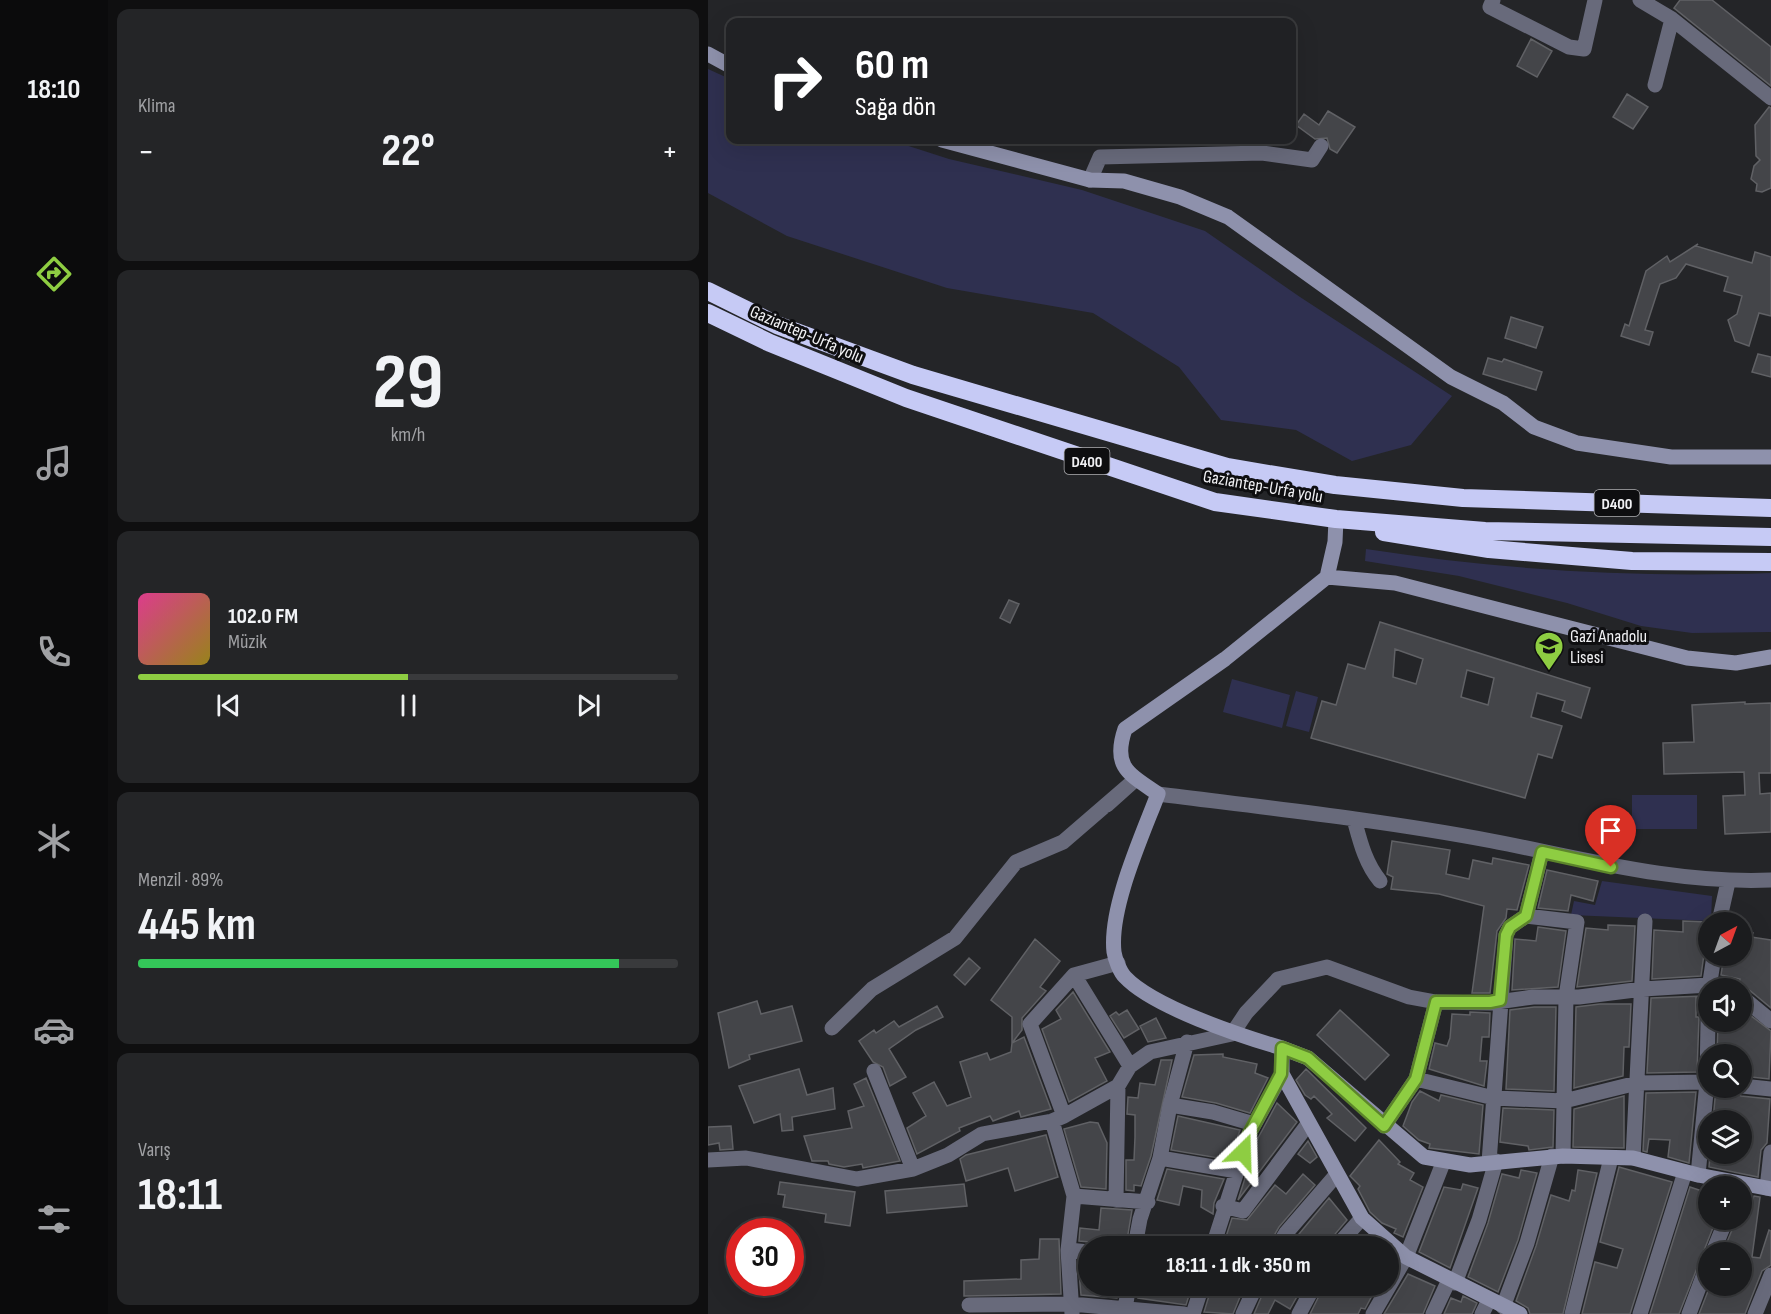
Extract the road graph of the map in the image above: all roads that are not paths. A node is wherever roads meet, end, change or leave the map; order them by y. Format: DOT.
graph roads {
  1 [pos="1493,0"];
  2 [pos="1595,0"];
  3 [pos="1640,0"];
  4 [pos="1672,19"];
  5 [pos="708,54"];
  6 [pos="726,64"];
  7 [pos="1655,85"];
  8 [pos="1771,98"];
  9 [pos="957,144"];
  10 [pos="1321,147"];
  11 [pos="1090,180"];
  12 [pos="708,291"];
  13 [pos="708,313"];
  14 [pos="1771,457"];
  15 [pos="1771,508"];
  16 [pos="1336,519"];
  17 [pos="1771,537"];
  18 [pos="1771,562"];
  19 [pos="1327,578"];
  20 [pos="1771,657"];
  21 [pos="1136,779"];
  22 [pos="1158,795"];
  23 [pos="1107,805"];
  24 [pos="1354,819"];
  25 [pos="1542,852"];
  26 [pos="1771,880"];
  27 [pos="1380,881"];
  28 [pos="1728,882"];
  29 [pos="1721,912"];
  30 [pos="1526,916"];
  31 [pos="1645,921"];
  32 [pos="1118,963"];
  33 [pos="1074,975"];
  34 [pos="1698,987"];
  35 [pos="1643,989"];
  36 [pos="1566,997"];
  37 [pos="1500,1000"];
  38 [pos="1436,1002"];
  39 [pos="1752,1004"];
  40 [pos="1769,1014"];
  41 [pos="832,1028"];
  42 [pos="1232,1034"];
  43 [pos="1187,1042"];
  44 [pos="1282,1048"];
  45 [pos="1130,1066"];
  46 [pos="874,1071"];
  47 [pos="1281,1074"];
  48 [pos="1416,1079"];
  49 [pos="1698,1082"];
  50 [pos="1637,1083"];
  51 [pos="1118,1086"];
  52 [pos="1752,1087"];
  53 [pos="1771,1089"];
  54 [pos="1494,1098"];
  55 [pos="1705,1098"];
  56 [pos="1564,1101"];
  57 [pos="1170,1105"];
  58 [pos="1058,1119"];
  59 [pos="1254,1124"];
  60 [pos="1308,1124"];
  61 [pos="1384,1126"];
  62 [pos="1771,1152"];
  63 [pos="1557,1156"];
  64 [pos="1160,1158"];
  65 [pos="1611,1158"];
  66 [pos="1633,1158"];
  67 [pos="708,1160"];
  68 [pos="1493,1161"];
  69 [pos="1443,1162"];
  70 [pos="913,1169"];
  71 [pos="1237,1171"];
  72 [pos="1337,1173"];
  73 [pos="1691,1173"];
  74 [pos="1703,1176"];
  75 [pos="1752,1187"];
  76 [pos="1769,1189"];
  77 [pos="1074,1196"];
  78 [pos="1116,1200"];
  79 [pos="1148,1203"];
  80 [pos="1223,1206"];
  81 [pos="1362,1218"];
  82 [pos="1137,1236"];
  83 [pos="1216,1236"];
  84 [pos="1284,1236"];
  85 [pos="1346,1236"];
  86 [pos="1068,1250"];
  87 [pos="1078,1251"];
  88 [pos="1406,1257"];
  89 [pos="1771,1275"];
  90 [pos="1452,1281"];
  91 [pos="1698,1290"];
  92 [pos="1127,1296"];
  93 [pos="1199,1296"];
  94 [pos="1251,1296"];
  95 [pos="1309,1296"];
  96 [pos="1489,1300"];
  97 [pos="969,1305"];
  98 [pos="1503,1307"];
  99 [pos="1125,1308"];
  100 [pos="1072,1309"];
  101 [pos="1184,1314"];
  102 [pos="1193,1314"];
  103 [pos="1243,1314"];
  104 [pos="1299,1314"];
  105 [pos="1373,1314"];
  106 [pos="1433,1314"];
  107 [pos="1482,1314"];
  108 [pos="1520,1314"];
  109 [pos="1572,1314"];
  110 [pos="1640,1314"];
  111 [pos="1689,1314"];
  112 [pos="1755,1314"];
  1 -- 2 [label="street"];
  3 -- 4 [label="street"];
  4 -- 7 [label="street"];
  4 -- 8 [label="street"];
  5 -- 6 [label="street"];
  9 -- 11 [label="street"];
  10 -- 11 [label="street"];
  11 -- 14 [label="street"];
  12 -- 15 [label="highway, Gaziantep-Urfa yolu / D400"];
  13 -- 16 [label="highway, Gaziantep-Urfa yolu / D400"];
  16 -- 17 [label="highway, Gaziantep-Urfa yolu / D400"];
  16 -- 18 [label="highway"];
  16 -- 19 [label="street"];
  19 -- 20 [label="street"];
  19 -- 21 [label="street"];
  21 -- 22 [label="street"];
  21 -- 23 [label="street"];
  21 -- 41 [label="street"];
  22 -- 24 [label="street"];
  22 -- 32 [label="street"];
  24 -- 25 [label="street"];
  24 -- 27 [label="street"];
  25 -- 28 [label="street"];
  25 -- 30 [label="street"];
  26 -- 28 [label="street"];
  28 -- 29 [label="street"];
  30 -- 36 [label="street"];
  30 -- 37 [label="street"];
  31 -- 35 [label="street"];
  32 -- 33 [label="street"];
  32 -- 42 [label="street"];
  33 -- 45 [label="street"];
  33 -- 58 [label="street"];
  34 -- 35 [label="street"];
  35 -- 36 [label="street"];
  35 -- 50 [label="street"];
  36 -- 37 [label="street"];
  36 -- 56 [label="street"];
  37 -- 38 [label="street"];
  37 -- 54 [label="street"];
  38 -- 42 [label="street"];
  38 -- 48 [label="street"];
  39 -- 40 [label="street"];
  42 -- 43 [label="street"];
  42 -- 44 [label="street"];
  43 -- 45 [label="street"];
  43 -- 57 [label="street"];
  44 -- 47 [label="street"];
  44 -- 61 [label="street"];
  45 -- 51 [label="street"];
  46 -- 70 [label="street"];
  47 -- 59 [label="street"];
  47 -- 60 [label="street"];
  48 -- 54 [label="street"];
  48 -- 61 [label="street"];
  49 -- 50 [label="street"];
  50 -- 56 [label="street"];
  50 -- 66 [label="street"];
  51 -- 58 [label="street"];
  51 -- 78 [label="street"];
  52 -- 53 [label="street"];
  54 -- 56 [label="street"];
  54 -- 68 [label="street"];
  55 -- 73 [label="street"];
  56 -- 63 [label="street"];
  57 -- 59 [label="street"];
  57 -- 64 [label="street"];
  58 -- 70 [label="street"];
  58 -- 77 [label="street"];
  59 -- 71 [label="street"];
  60 -- 72 [label="street"];
  60 -- 80 [label="street"];
  61 -- 69 [label="street"];
  62 -- 76 [label="street"];
  63 -- 65 [label="street"];
  63 -- 68 [label="street"];
  63 -- 98 [label="street"];
  64 -- 71 [label="street"];
  64 -- 79 [label="street"];
  65 -- 66 [label="street"];
  65 -- 109 [label="street"];
  66 -- 73 [label="street"];
  67 -- 70 [label="street"];
  68 -- 69 [label="street"];
  68 -- 90 [label="street"];
  69 -- 88 [label="street"];
  71 -- 80 [label="street"];
  72 -- 81 [label="street"];
  72 -- 84 [label="street"];
  73 -- 74 [label="street"];
  73 -- 110 [label="street"];
  75 -- 76 [label="street"];
  77 -- 78 [label="street"];
  77 -- 86 [label="street"];
  78 -- 79 [label="street"];
  79 -- 82 [label="street"];
  80 -- 83 [label="street"];
  81 -- 85 [label="street"];
  81 -- 88 [label="street"];
  86 -- 87 [label="street"];
  86 -- 100 [label="street"];
  88 -- 90 [label="street"];
  88 -- 105 [label="street"];
  89 -- 112 [label="street"];
  90 -- 96 [label="street"];
  90 -- 106 [label="street"];
  91 -- 111 [label="street"];
  92 -- 99 [label="street"];
  93 -- 102 [label="street"];
  94 -- 103 [label="street"];
  95 -- 104 [label="street"];
  96 -- 98 [label="street"];
  96 -- 107 [label="street"];
  97 -- 100 [label="street"];
  98 -- 108 [label="street"];
  99 -- 100 [label="street"];
  99 -- 101 [label="street"];
}
